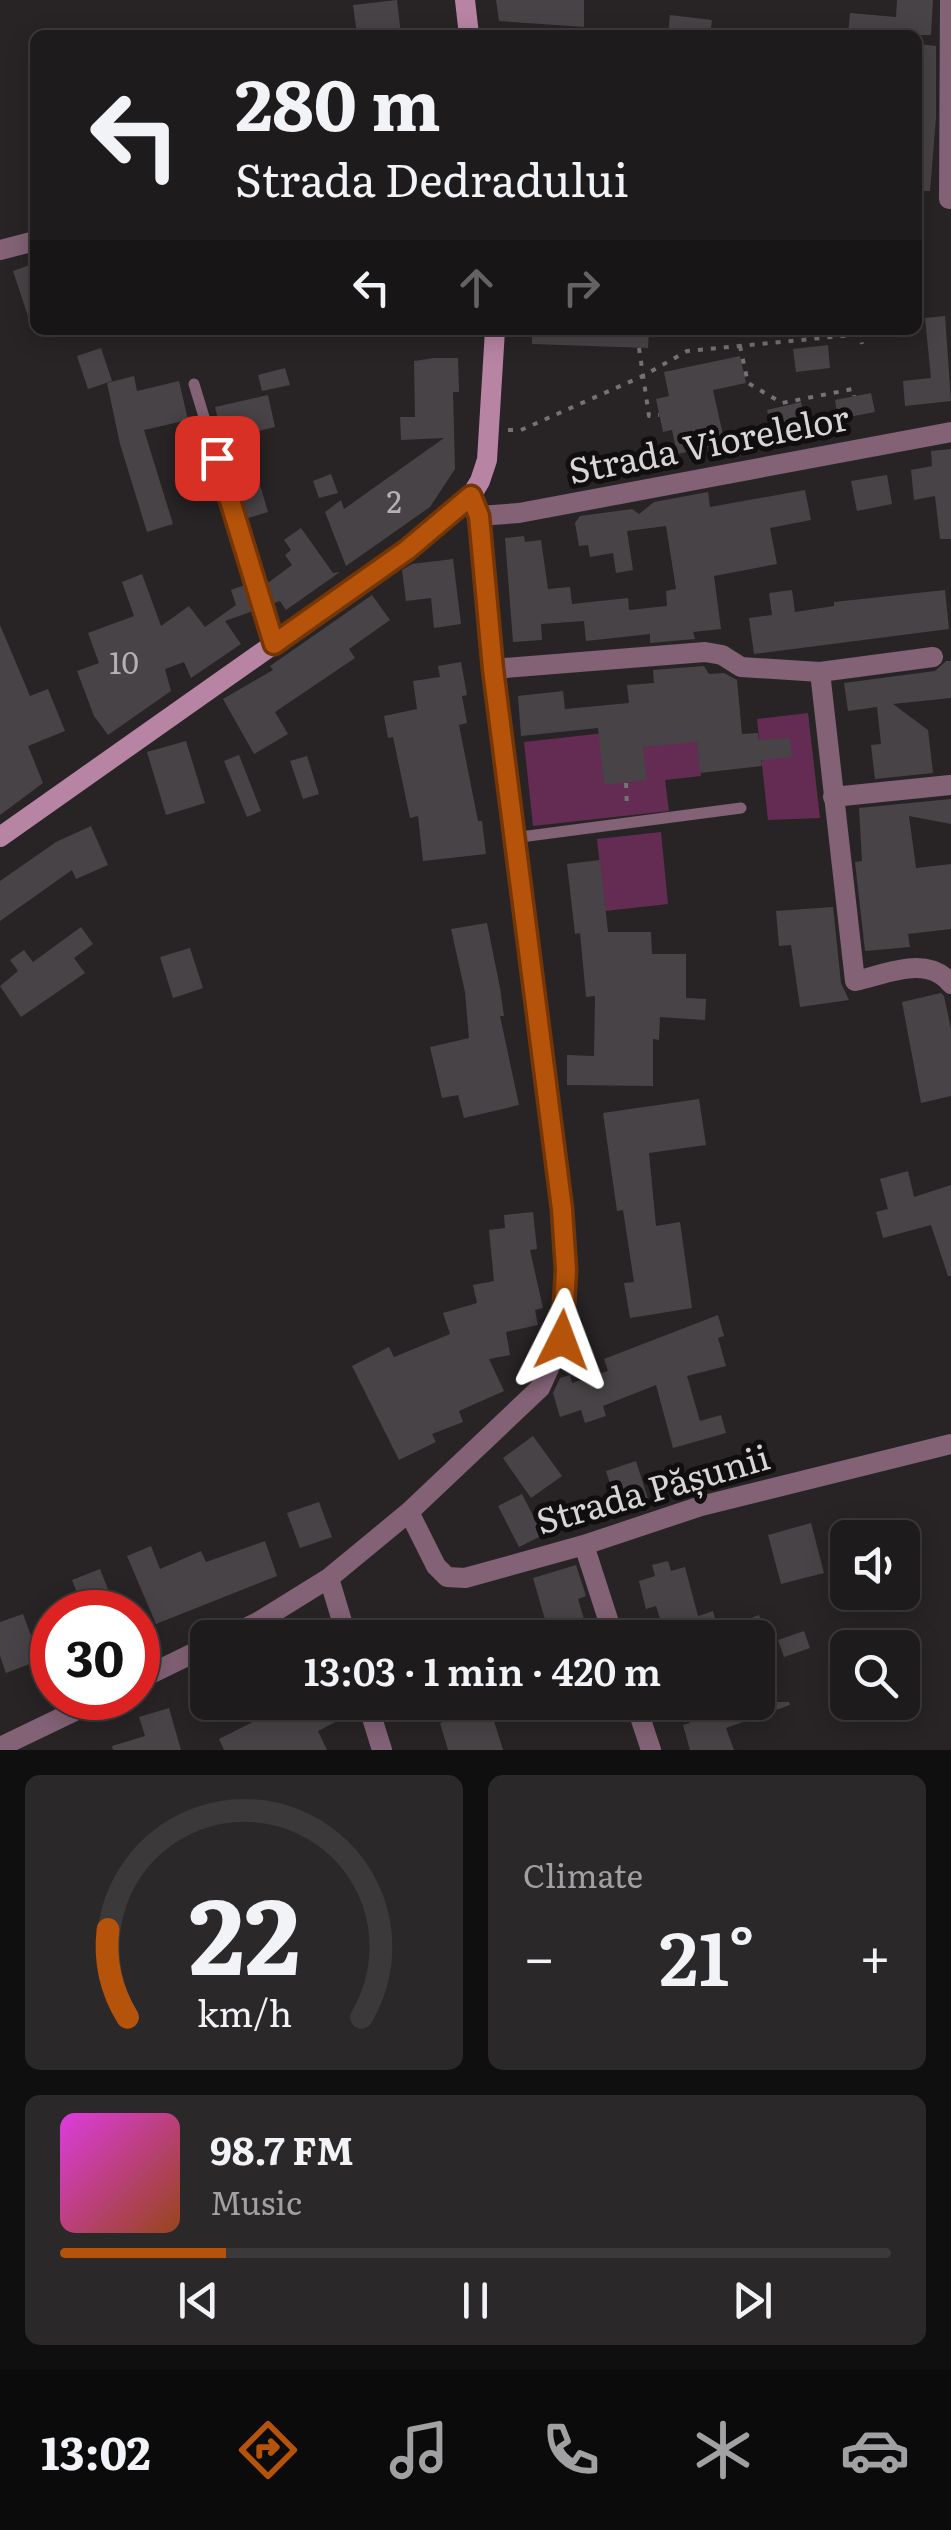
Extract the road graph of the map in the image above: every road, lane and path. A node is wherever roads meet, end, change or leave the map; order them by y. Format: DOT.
graph roads {
  1 [pos="465,0"];
  2 [pos="950,0"];
  3 [pos="468,30"];
  4 [pos="949,199"];
  5 [pos="30,242"];
  6 [pos="0,250"];
  7 [pos="495,335"];
  8 [pos="764,335"];
  9 [pos="835,335"];
  10 [pos="859,335"];
  11 [pos="765,344"];
  12 [pos="862,344"];
  13 [pos="740,346"];
  14 [pos="639,348"];
  15 [pos="643,376"];
  16 [pos="194,384"];
  17 [pos="854,396"];
  18 [pos="659,415"];
  19 [pos="508,430"];
  20 [pos="951,432"];
  21 [pos="475,506"];
  22 [pos="274,644"];
  23 [pos="932,657"];
  24 [pos="493,669"];
  25 [pos="820,672"];
  26 [pos="626,783"];
  27 [pos="950,785"];
  28 [pos="833,797"];
  29 [pos="741,808"];
  30 [pos="628,823"];
  31 [pos="0,837"];
  32 [pos="514,838"];
  33 [pos="951,984"];
  34 [pos="951,1444"];
  35 [pos="409,1512"];
  36 [pos="584,1545"];
  37 [pos="329,1578"];
  38 [pos="261,1620"];
  39 [pos="342,1620"];
  40 [pos="608,1620"];
  41 [pos="190,1655"];
  42 [pos="160,1669"];
  43 [pos="56,1720"];
  44 [pos="373,1720"];
  45 [pos="642,1720"];
  46 [pos="0,1747"];
  47 [pos="382,1750"];
  48 [pos="651,1750"];
  1 -- 3 [label="main road"];
  2 -- 4 [label="street"];
  5 -- 6 [label="street"];
  7 -- 21 [label="main road"];
  8 -- 11 [label="path"];
  9 -- 11 [label="path"];
  10 -- 12 [label="path"];
  11 -- 13 [label="path"];
  13 -- 15 [label="path"];
  13 -- 17 [label="path"];
  14 -- 15 [label="path"];
  15 -- 18 [label="path"];
  15 -- 19 [label="path"];
  16 -- 22 [label="lane"];
  20 -- 21 [label="street, Strada Viorelelor"];
  21 -- 22 [label="main road"];
  21 -- 24 [label="street"];
  22 -- 31 [label="main road"];
  23 -- 25 [label="street"];
  24 -- 25 [label="street"];
  24 -- 32 [label="street"];
  25 -- 28 [label="street"];
  26 -- 30 [label="path"];
  27 -- 28 [label="street"];
  28 -- 33 [label="street"];
  29 -- 30 [label="lane"];
  30 -- 32 [label="lane"];
  32 -- 35 [label="street"];
  34 -- 36 [label="street, Strada Pășunii"];
  35 -- 36 [label="street, Strada Pășunii"];
  35 -- 37 [label="street"];
  36 -- 40 [label="street"];
  37 -- 38 [label="street"];
  37 -- 39 [label="street"];
  41 -- 42 [label="street"];
  43 -- 46 [label="street"];
  44 -- 47 [label="street"];
  45 -- 48 [label="street"];
}
